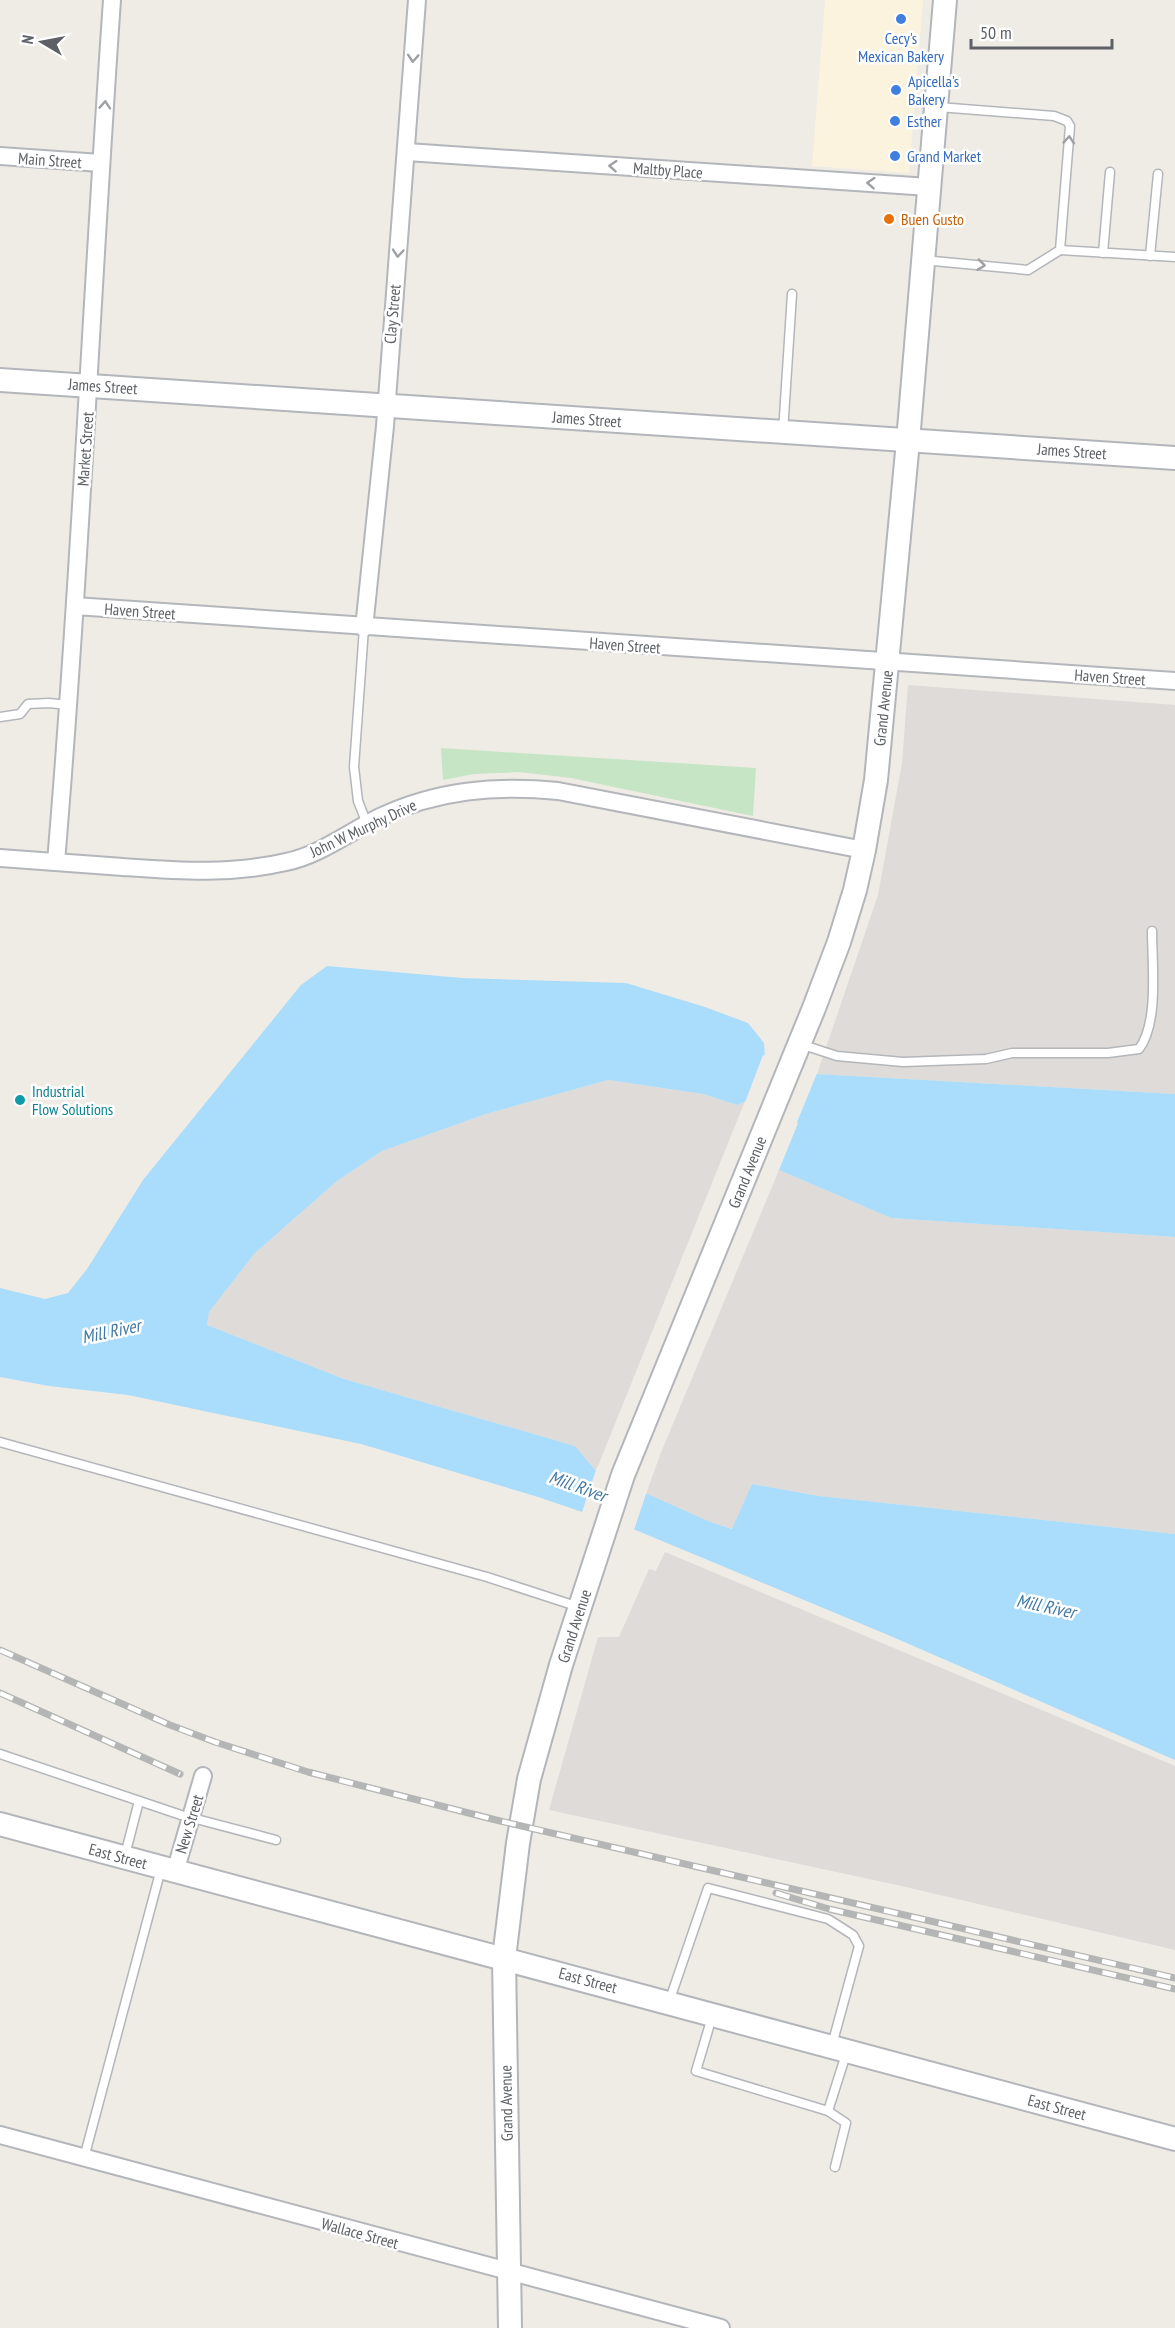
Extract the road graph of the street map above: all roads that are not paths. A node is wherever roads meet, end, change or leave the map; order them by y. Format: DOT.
graph roads {
  1 [pos="112,0"];
  2 [pos="417,0"];
  3 [pos="945,0"];
  4 [pos="936,107"];
  5 [pos="407,152"];
  6 [pos="0,156"];
  7 [pos="101,163"];
  8 [pos="1110,172"];
  9 [pos="1158,174"];
  10 [pos="929,187"];
  11 [pos="1060,250"];
  12 [pos="1103,253"];
  13 [pos="1150,256"];
  14 [pos="1175,257"];
  15 [pos="923,260"];
  16 [pos="792,294"];
  17 [pos="0,380"];
  18 [pos="89,385"];
  19 [pos="385,404"];
  20 [pos="783,433"];
  21 [pos="908,441"];
  22 [pos="1175,458"];
  23 [pos="75,606"];
  24 [pos="364,627"];
  25 [pos="887,662"];
  26 [pos="1175,681"];
  27 [pos="68,705"];
  28 [pos="0,717"];
  29 [pos="367,824"];
  30 [pos="864,850"];
  31 [pos="0,858"];
  32 [pos="56,862"];
  33 [pos="1152,931"];
  34 [pos="795,1054"];
  35 [pos="0,1442"];
  36 [pos="580,1608"];
  37 [pos="0,1754"];
  38 [pos="203,1776"];
  39 [pos="139,1801"];
  40 [pos="191,1818"];
  41 [pos="0,1824"];
  42 [pos="276,1840"];
  43 [pos="124,1858"];
  44 [pos="168,1870"];
  45 [pos="504,1958"];
  46 [pos="669,2002"];
  47 [pos="713,2014"];
  48 [pos="839,2048"];
  49 [pos="828,2111"];
  50 [pos="0,2135"];
  51 [pos="1175,2139"];
  52 [pos="84,2158"];
  53 [pos="835,2167"];
  54 [pos="509,2271"];
  55 [pos="510,2328"];
  56 [pos="721,2328"];
  7 -- 1 [label="street, Market Street, one-way"];
  2 -- 5 [label="street, Clay Street, one-way"];
  3 -- 4 [label="main road, Grand Avenue"];
  4 -- 10 [label="main road, Grand Avenue"];
  11 -- 4 [label="lane, one-way"];
  10 -- 5 [label="street, Maltby Place, one-way"];
  5 -- 19 [label="street, Clay Street, one-way"];
  6 -- 7 [label="street, Main Street"];
  7 -- 18 [label="street, Market Street"];
  8 -- 12 [label="lane"];
  9 -- 13 [label="lane"];
  10 -- 15 [label="main road, Grand Avenue"];
  11 -- 12 [label="lane"];
  15 -- 11 [label="lane, one-way"];
  12 -- 13 [label="lane"];
  13 -- 14 [label="lane"];
  15 -- 21 [label="main road, Grand Avenue"];
  16 -- 20 [label="lane"];
  17 -- 18 [label="main road, James Street"];
  18 -- 19 [label="main road, James Street"];
  18 -- 23 [label="street, Market Street"];
  19 -- 20 [label="main road, James Street"];
  19 -- 24 [label="street, Clay Street"];
  20 -- 21 [label="main road, James Street"];
  21 -- 22 [label="main road, James Street"];
  21 -- 25 [label="main road, Grand Avenue"];
  23 -- 24 [label="street, Haven Street"];
  23 -- 27 [label="street, Market Street"];
  24 -- 25 [label="street, Haven Street"];
  24 -- 29 [label="lane"];
  25 -- 26 [label="street, Haven Street"];
  25 -- 30 [label="main road, Grand Avenue"];
  27 -- 28 [label="lane"];
  27 -- 32 [label="street, Market Street"];
  29 -- 30 [label="street, John W Murphy Drive"];
  29 -- 32 [label="street, John W Murphy Drive"];
  30 -- 34 [label="main road, Grand Avenue"];
  31 -- 32 [label="street, John W Murphy Drive"];
  33 -- 34 [label="lane"];
  34 -- 36 [label="main road, Grand Avenue"];
  35 -- 36 [label="lane"];
  36 -- 45 [label="main road, Grand Avenue"];
  37 -- 39 [label="lane"];
  38 -- 40 [label="street, New Street"];
  39 -- 40 [label="lane"];
  39 -- 43 [label="lane"];
  40 -- 42 [label="lane"];
  40 -- 44 [label="street, New Street"];
  41 -- 43 [label="main road, East Street"];
  43 -- 44 [label="main road, East Street"];
  44 -- 45 [label="main road, East Street"];
  44 -- 52 [label="lane"];
  45 -- 46 [label="main road, East Street"];
  45 -- 54 [label="main road, Grand Avenue"];
  46 -- 47 [label="main road, East Street"];
  46 -- 48 [label="lane"];
  47 -- 48 [label="main road, East Street"];
  47 -- 49 [label="lane"];
  48 -- 49 [label="lane"];
  48 -- 51 [label="main road, East Street"];
  49 -- 53 [label="lane"];
  50 -- 52 [label="street, Wallace Street"];
  52 -- 54 [label="street, Wallace Street"];
  54 -- 55 [label="main road, Grand Avenue"];
  54 -- 56 [label="street, Wallace Street"];
}
